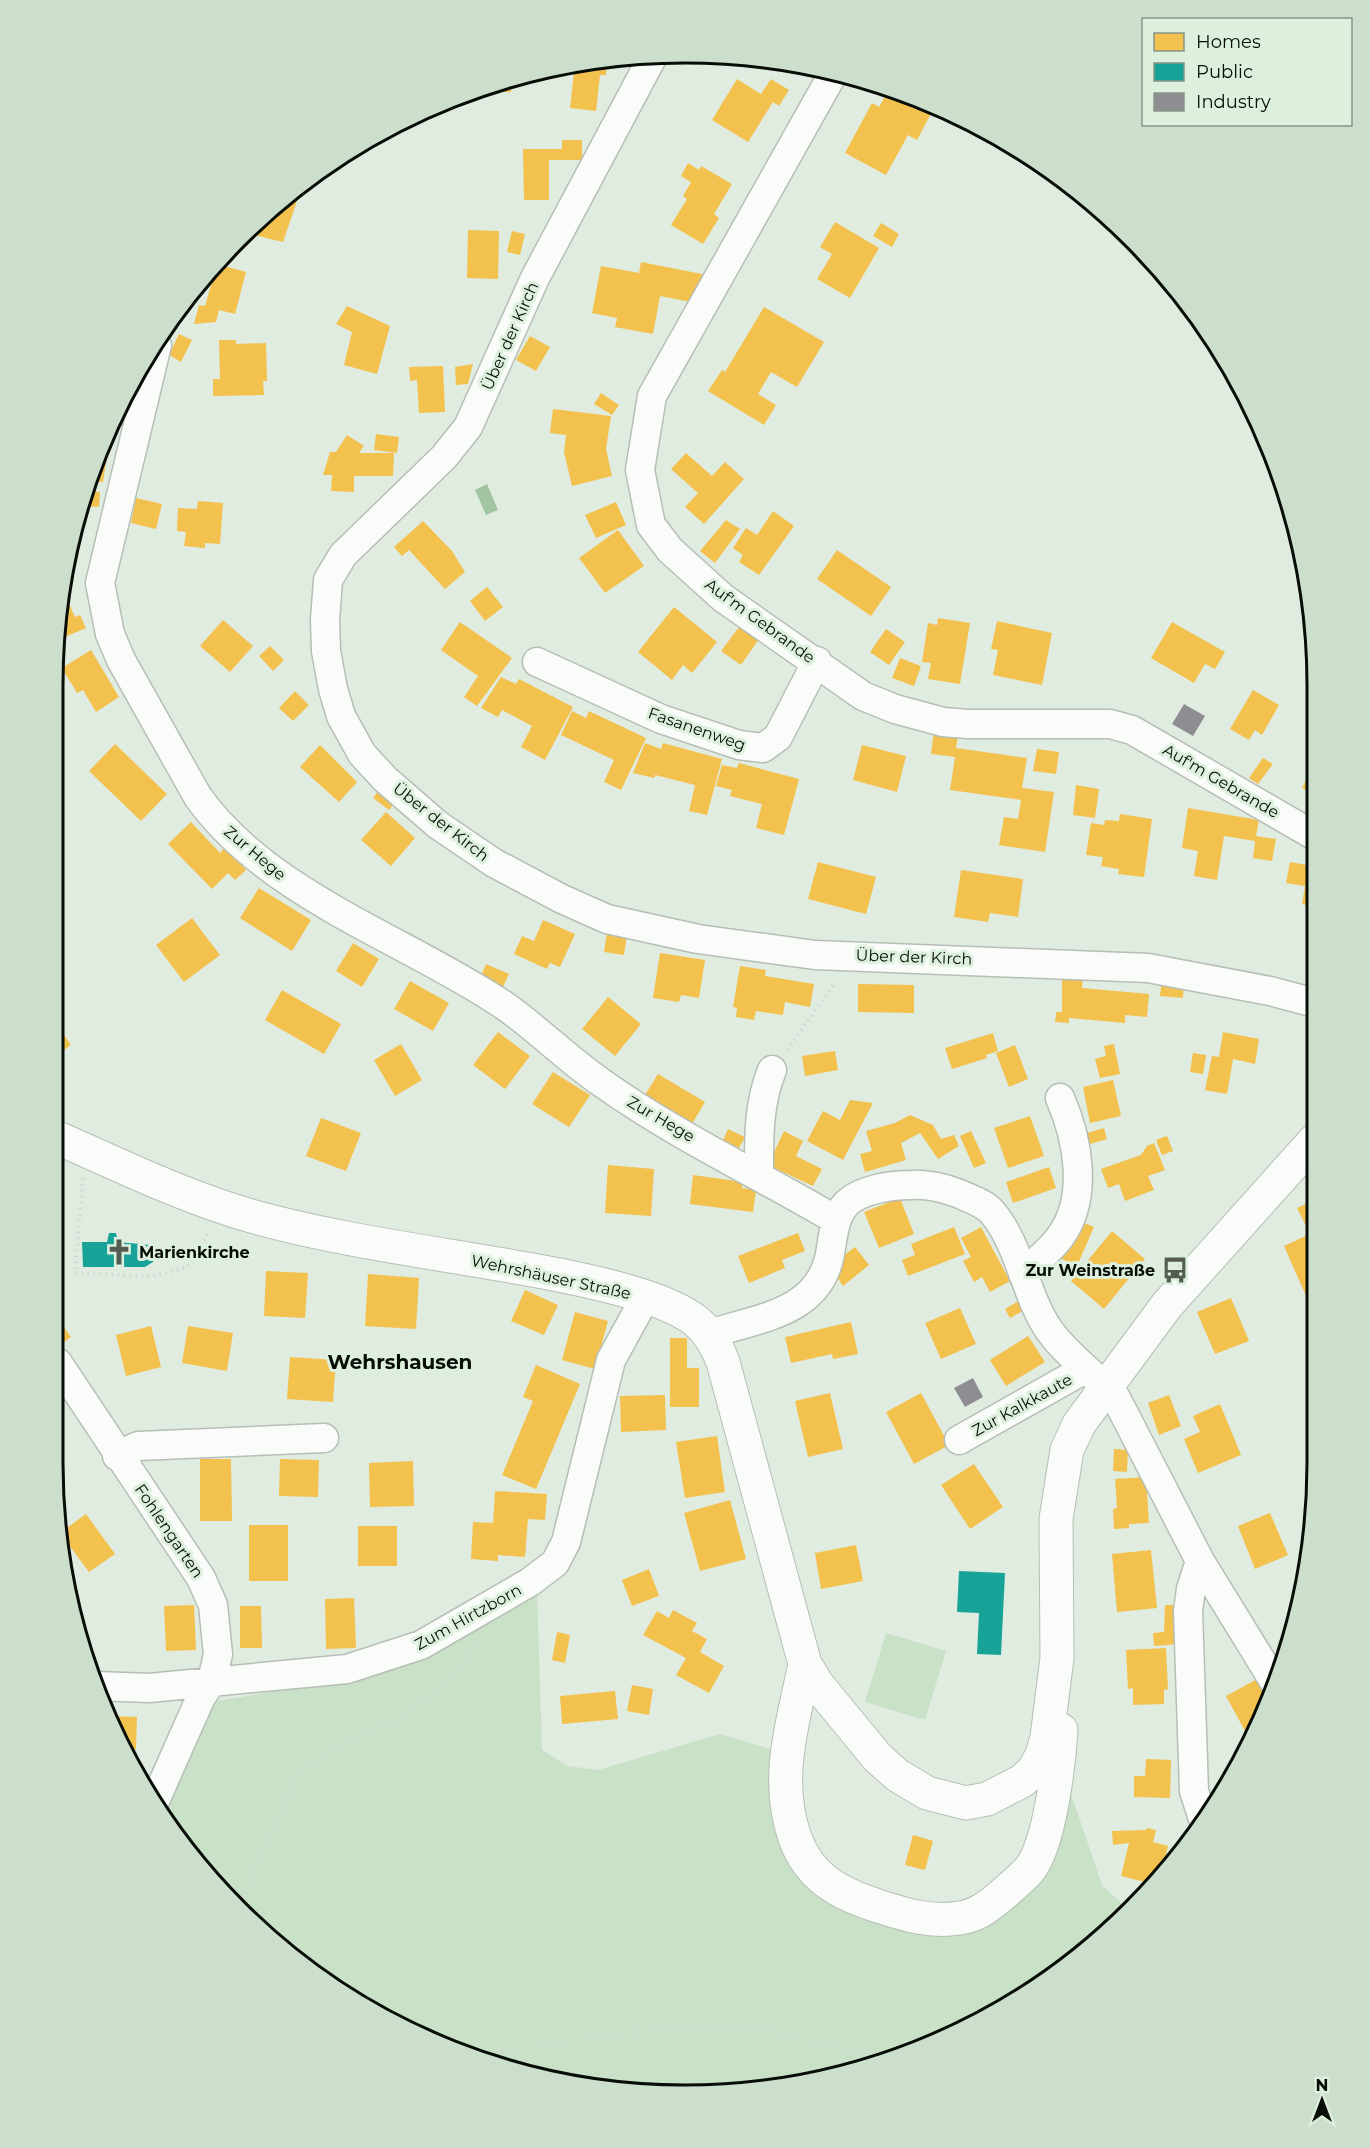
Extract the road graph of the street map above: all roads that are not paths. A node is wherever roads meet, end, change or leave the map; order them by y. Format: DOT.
graph roads {
  1 [pos="649,64"];
  2 [pos="829,80"];
  3 [pos="153,364"];
  4 [pos="817,661"];
  5 [pos="537,662"];
  6 [pos="1307,831"];
  7 [pos="1307,1002"];
  8 [pos="772,1070"];
  9 [pos="1060,1098"];
  10 [pos="71,1144"];
  11 [pos="1307,1149"];
  12 [pos="759,1175"];
  13 [pos="836,1220"];
  14 [pos="1023,1274"];
  15 [pos="645,1298"];
  16 [pos="710,1334"];
  17 [pos="63,1371"];
  18 [pos="1095,1377"];
  19 [pos="324,1438"];
  20 [pos="959,1440"];
  21 [pos="117,1456"];
  22 [pos="1200,1561"];
  23 [pos="1057,1658"];
  24 [pos="805,1664"];
  25 [pos="1270,1674"];
  26 [pos="212,1681"];
  27 [pos="105,1686"];
  28 [pos="158,1793"];
  29 [pos="1200,1811"];
  1 -- 7 [label="street, Über der Kirch"];
  2 -- 4 [label="street, Auf'm Gebrande"];
  3 -- 12 [label="street, Zur Hege"];
  4 -- 5 [label="street, Fasanenweg"];
  4 -- 6 [label="street, Auf'm Gebrande"];
  8 -- 12 [label="street"];
  9 -- 14 [label="street"];
  10 -- 15 [label="street, Wehrshäuser Straße"];
  11 -- 18 [label="street, Wehrshäuser Straße"];
  12 -- 13 [label="street, Zur Hege"];
  13 -- 14 [label="street, Zur Kalkkaute"];
  13 -- 16 [label="street"];
  14 -- 18 [label="street, Zur Kalkkaute"];
  15 -- 16 [label="street, Wehrshäuser Straße"];
  15 -- 26 [label="street, Zum Hirtzborn"];
  16 -- 24 [label="street, Wehrshäuser Straße"];
  17 -- 21 [label="street, Fohlengarten"];
  18 -- 20 [label="street, Zur Kalkkaute"];
  18 -- 22 [label="street"];
  18 -- 23 [label="street, Wehrshäuser Straße"];
  19 -- 21 [label="street"];
  21 -- 26 [label="street, Fohlengarten"];
  22 -- 25 [label="street"];
  22 -- 29 [label="street"];
  23 -- 24 [label="street, Wehrshäuser Straße"];
  23 -- 24 [label="street, Wehrshäuser Straße"];
  26 -- 27 [label="street, Zum Hirtzborn"];
  26 -- 28 [label="street, Fohlengarten"];
}
